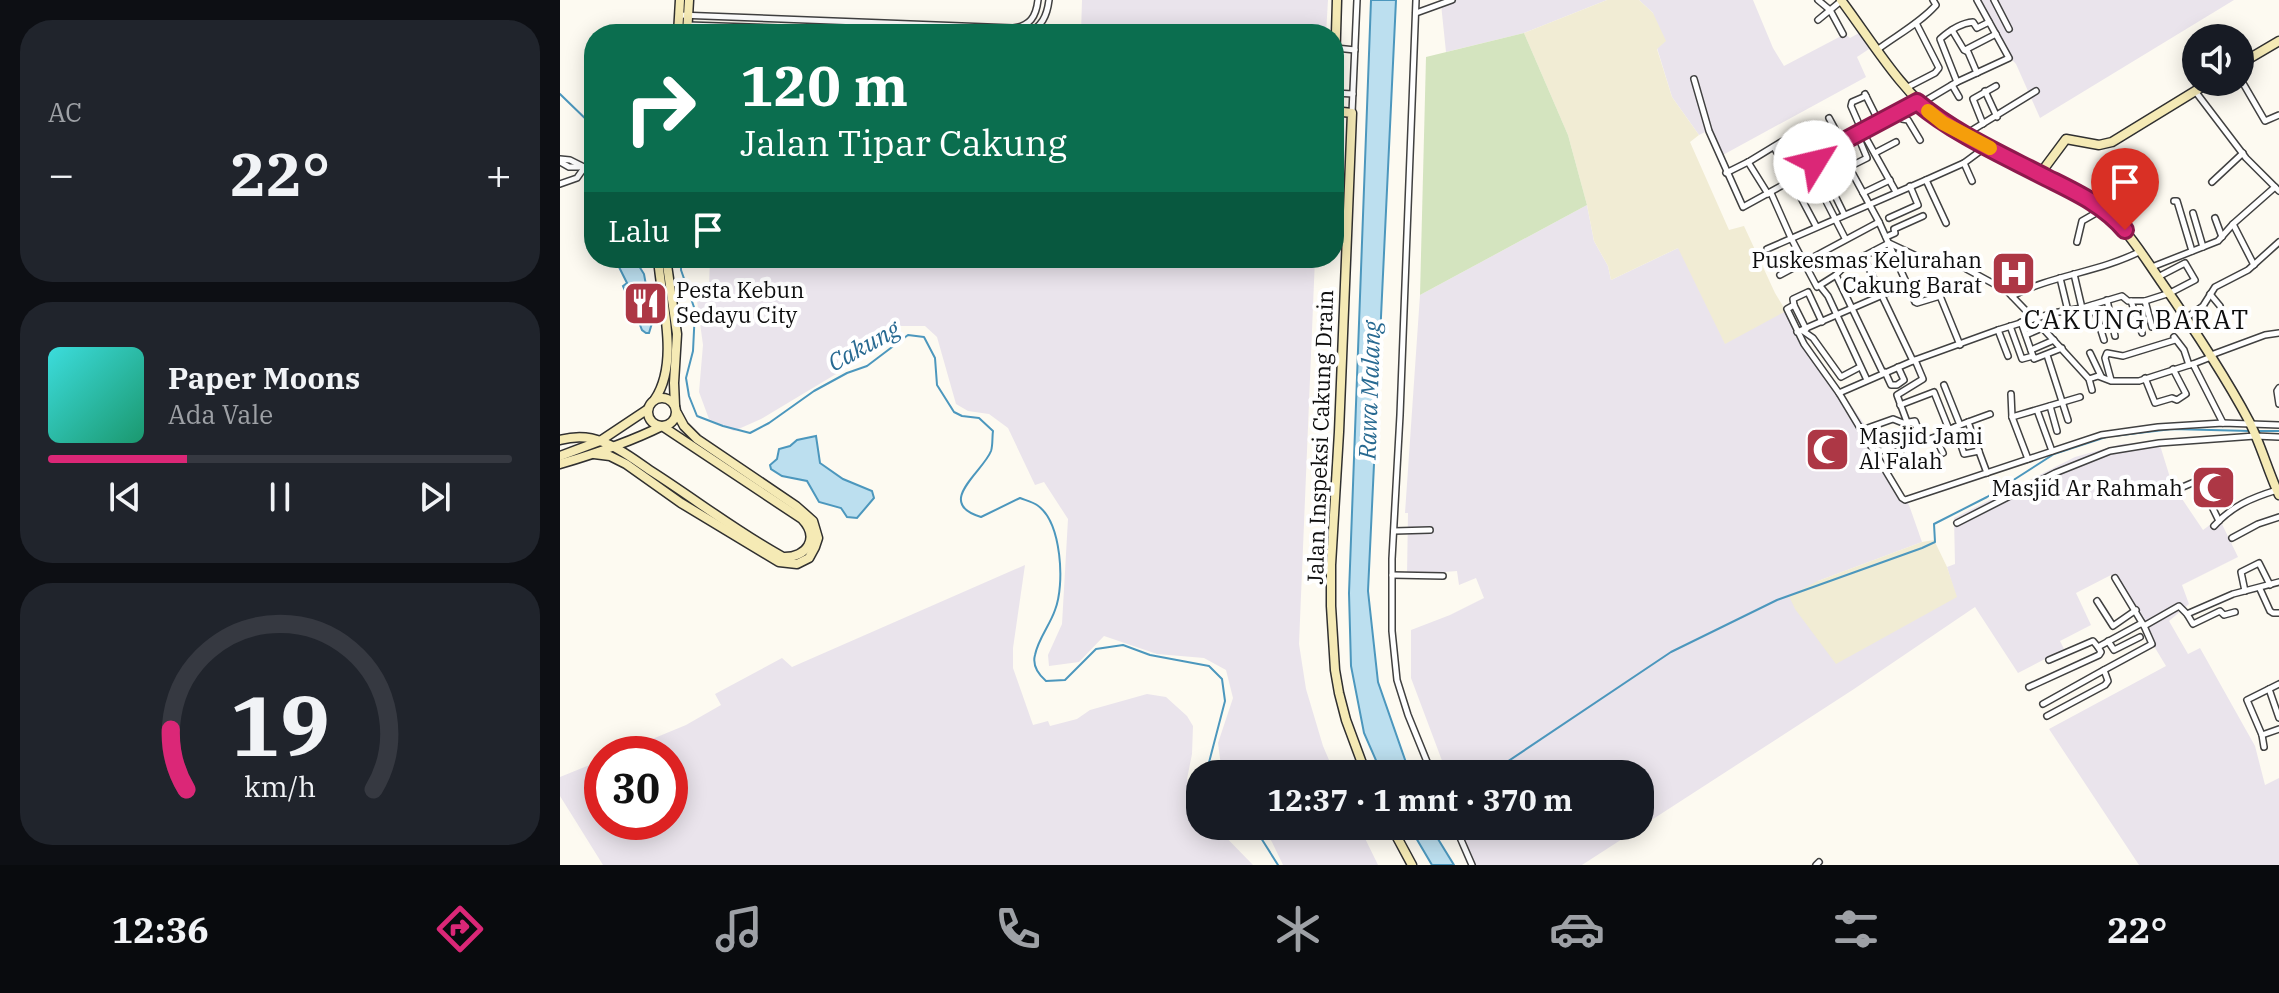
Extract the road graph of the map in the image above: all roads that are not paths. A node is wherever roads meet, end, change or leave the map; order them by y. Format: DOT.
graph roads {
  1 [pos="680,0"];
  2 [pos="689,0"];
  3 [pos="1038,0"];
  4 [pos="1049,0"];
  5 [pos="1337,0"];
  6 [pos="1357,0"];
  7 [pos="1416,0"];
  8 [pos="1452,0"];
  9 [pos="1818,0"];
  10 [pos="1841,0"];
  11 [pos="1933,0"];
  12 [pos="1994,0"];
  13 [pos="1979,1"];
  14 [pos="1830,10"];
  15 [pos="1416,13"];
  16 [pos="1818,20"];
  17 [pos="852,22"];
  18 [pos="1989,22"];
  19 [pos="1916,23"];
  20 [pos="683,24"];
  21 [pos="683,24"];
  22 [pos="739,24"];
  23 [pos="906,24"];
  24 [pos="1027,24"];
  25 [pos="1041,24"];
  26 [pos="1336,24"];
  27 [pos="2009,29"];
  28 [pos="1952,30"];
  29 [pos="1843,34"];
  30 [pos="1996,34"];
  31 [pos="2279,41"];
  32 [pos="1344,49"];
  33 [pos="1355,50"];
  34 [pos="1877,50"];
  35 [pos="1964,50"];
  36 [pos="2254,56"];
  37 [pos="1977,73"];
  38 [pos="1694,79"];
  39 [pos="1955,84"];
  40 [pos="1996,86"];
  41 [pos="1906,88"];
  42 [pos="1985,91"];
  43 [pos="2036,91"];
  44 [pos="1344,94"];
  45 [pos="1353,94"];
  46 [pos="2187,96"];
  47 [pos="2199,96"];
  48 [pos="2250,96"];
  49 [pos="1959,97"];
  50 [pos="1918,103"];
  51 [pos="1900,110"];
  52 [pos="1344,112"];
  53 [pos="1352,113"];
  54 [pos="2279,115"];
  55 [pos="1997,117"];
  56 [pos="1829,118"];
  57 [pos="1879,122"];
  58 [pos="1983,124"];
  59 [pos="1860,132"];
  60 [pos="1966,135"];
  61 [pos="1920,140"];
  62 [pos="1896,142"];
  63 [pos="1840,144"];
  64 [pos="1987,146"];
  65 [pos="1774,147"];
  66 [pos="1792,148"];
  67 [pos="1829,151"];
  68 [pos="1875,153"];
  69 [pos="2243,153"];
  70 [pos="1779,156"];
  71 [pos="560,160"];
  72 [pos="1816,161"];
  73 [pos="1748,162"];
  74 [pos="1964,163"];
  75 [pos="1849,167"];
  76 [pos="584,168"];
  77 [pos="1807,170"];
  78 [pos="1726,173"];
  79 [pos="2040,174"];
  80 [pos="1853,176"];
  81 [pos="1792,180"];
  82 [pos="1890,180"];
  83 [pos="1926,180"];
  84 [pos="1972,181"];
  85 [pos="2212,182"];
  86 [pos="560,184"];
  87 [pos="1910,186"];
  88 [pos="1831,187"];
  89 [pos="2277,189"];
  90 [pos="1821,191"];
  91 [pos="1896,192"];
  92 [pos="1770,193"];
  93 [pos="1863,193"];
  94 [pos="2174,201"];
  95 [pos="1870,204"];
  96 [pos="2103,209"];
  97 [pos="2193,213"];
  98 [pos="1844,214"];
  99 [pos="1923,216"];
  100 [pos="1834,218"];
  101 [pos="1889,218"];
  102 [pos="2215,218"];
  103 [pos="1879,222"];
  104 [pos="1946,223"];
  105 [pos="2233,224"];
  106 [pos="1816,226"];
  107 [pos="2222,237"];
  108 [pos="1791,238"];
  109 [pos="1845,239"];
  110 [pos="1887,240"];
  111 [pos="2077,242"];
  112 [pos="2279,242"];
  113 [pos="2203,247"];
  114 [pos="1767,249"];
  115 [pos="2141,251"];
  116 [pos="2192,251"];
  117 [pos="1863,256"];
  118 [pos="1803,262"];
  119 [pos="2254,265"];
  120 [pos="2152,267"];
  121 [pos="659,268"];
  122 [pos="667,268"];
  123 [pos="2074,273"];
  124 [pos="1780,275"];
  125 [pos="1836,275"];
  126 [pos="2158,277"];
  127 [pos="2060,278"];
  128 [pos="2022,280"];
  129 [pos="1908,284"];
  130 [pos="1820,286"];
  131 [pos="2026,289"];
  132 [pos="2170,293"];
  133 [pos="2210,294"];
  134 [pos="1882,295"];
  135 [pos="2012,296"];
  136 [pos="2107,300"];
  137 [pos="2131,301"];
  138 [pos="2145,301"];
  139 [pos="2093,305"];
  140 [pos="2220,306"];
  141 [pos="2082,308"];
  142 [pos="1853,309"];
  143 [pos="2068,311"];
  144 [pos="1837,317"];
  145 [pos="2186,318"];
  146 [pos="2035,320"];
  147 [pos="1822,322"];
  148 [pos="2021,322"];
  149 [pos="2010,326"];
  150 [pos="2152,327"];
  151 [pos="2042,328"];
  152 [pos="1998,330"];
  153 [pos="1802,331"];
  154 [pos="2142,333"];
  155 [pos="2279,333"];
  156 [pos="2026,335"];
  157 [pos="2115,336"];
  158 [pos="2054,340"];
  159 [pos="2104,340"];
  160 [pos="1960,345"];
  161 [pos="2062,348"];
  162 [pos="1823,352"];
  163 [pos="2032,353"];
  164 [pos="2090,353"];
  165 [pos="2047,355"];
  166 [pos="2008,356"];
  167 [pos="2212,356"];
  168 [pos="1813,358"];
  169 [pos="1914,360"];
  170 [pos="2191,365"];
  171 [pos="1860,367"];
  172 [pos="1898,367"];
  173 [pos="2173,369"];
  174 [pos="1884,373"];
  175 [pos="2101,376"];
  176 [pos="2145,378"];
  177 [pos="2089,379"];
  178 [pos="1867,380"];
  179 [pos="2111,381"];
  180 [pos="1944,385"];
  181 [pos="2279,388"];
  182 [pos="2092,390"];
  183 [pos="1839,393"];
  184 [pos="2011,394"];
  185 [pos="2080,397"];
  186 [pos="655,399"];
  187 [pos="2064,401"];
  188 [pos="2279,404"];
  189 [pos="1900,405"];
  190 [pos="2050,406"];
  191 [pos="648,409"];
  192 [pos="676,409"];
  193 [pos="2037,410"];
  194 [pos="1990,414"];
  195 [pos="2012,417"];
  196 [pos="2068,420"];
  197 [pos="1907,422"];
  198 [pos="1968,422"];
  199 [pos="2223,423"];
  200 [pos="2279,425"];
  201 [pos="662,426"];
  202 [pos="1958,426"];
  203 [pos="1862,430"];
  204 [pos="2253,430"];
  205 [pos="2057,431"];
  206 [pos="2279,437"];
  207 [pos="560,440"];
  208 [pos="600,441"];
  209 [pos="1923,441"];
  210 [pos="612,446"];
  211 [pos="1979,451"];
  212 [pos="2052,451"];
  213 [pos="1900,452"];
  214 [pos="1875,453"];
  215 [pos="1943,453"];
  216 [pos="590,454"];
  217 [pos="560,456"];
  218 [pos="578,458"];
  219 [pos="2028,459"];
  220 [pos="560,464"];
  221 [pos="1884,468"];
  222 [pos="560,471"];
  223 [pos="1987,473"];
  224 [pos="2178,489"];
  225 [pos="2278,493"];
  226 [pos="689,495"];
  227 [pos="683,504"];
  228 [pos="2279,517"];
  229 [pos="1957,523"];
  230 [pos="1430,530"];
  231 [pos="1394,531"];
  232 [pos="2232,538"];
  233 [pos="1392,575"];
  234 [pos="1443,576"];
  235 [pos="2115,578"];
  236 [pos="2279,582"];
  237 [pos="2270,585"];
  238 [pos="2260,589"];
  239 [pos="2245,591"];
  240 [pos="2097,601"];
  241 [pos="2136,610"];
  242 [pos="2235,612"];
  243 [pos="2279,613"];
  244 [pos="2187,614"];
  245 [pos="2143,624"];
  246 [pos="2140,637"];
  247 [pos="2108,641"];
  248 [pos="2098,647"];
  249 [pos="2049,660"];
  250 [pos="2104,670"];
  251 [pos="2279,684"];
  252 [pos="2029,687"];
  253 [pos="2269,689"];
  254 [pos="2043,704"];
  255 [pos="2047,716"];
  256 [pos="2279,718"];
  257 [pos="2279,729"];
  258 [pos="2262,735"];
  259 [pos="2264,747"];
  260 [pos="1361,760"];
  261 [pos="1426,760"];
  262 [pos="1399,840"];
  263 [pos="1461,840"];
  264 [pos="1412,865"];
  265 [pos="1472,865"];
  1 -- 20 [label="street"];
  2 -- 21 [label="street"];
  3 -- 24 [label="street"];
  4 -- 25 [label="street"];
  5 -- 26 [label="street"];
  6 -- 33 [label="street, Jalan Inspeksi Cakung Drain"];
  7 -- 15 [label="street"];
  8 -- 15 [label="street"];
  9 -- 14 [label="street"];
  10 -- 14 [label="street"];
  10 -- 34 [label="street"];
  11 -- 19 [label="street"];
  12 -- 27 [label="street"];
  13 -- 18 [label="street"];
  14 -- 16 [label="street"];
  14 -- 29 [label="street"];
  15 -- 231 [label="street"];
  17 -- 22 [label="street"];
  17 -- 23 [label="street"];
  18 -- 28 [label="street"];
  18 -- 30 [label="street"];
  19 -- 34 [label="street"];
  19 -- 41 [label="street"];
  28 -- 35 [label="street"];
  28 -- 39 [label="street"];
  30 -- 35 [label="street"];
  30 -- 37 [label="street"];
  31 -- 36 [label="street"];
  32 -- 33 [label="street"];
  33 -- 45 [label="street, Jalan Inspeksi Cakung Drain"];
  34 -- 41 [label="street"];
  35 -- 37 [label="street"];
  37 -- 39 [label="street"];
  38 -- 78 [label="street"];
  39 -- 49 [label="street"];
  39 -- 50 [label="street"];
  40 -- 42 [label="street"];
  41 -- 50 [label="street"];
  42 -- 55 [label="street"];
  42 -- 58 [label="street"];
  43 -- 55 [label="street"];
  44 -- 45 [label="street"];
  45 -- 53 [label="street, Jalan Inspeksi Cakung Drain"];
  46 -- 79 [label="street"];
  47 -- 69 [label="street"];
  48 -- 54 [label="street"];
  50 -- 51 [label="street"];
  50 -- 60 [label="street"];
  51 -- 57 [label="street"];
  51 -- 61 [label="street"];
  52 -- 53 [label="street"];
  53 -- 260 [label="street, Jalan Inspeksi Cakung Drain"];
  55 -- 58 [label="street"];
  56 -- 63 [label="street"];
  57 -- 59 [label="street"];
  57 -- 59 [label="street"];
  58 -- 60 [label="street"];
  59 -- 63 [label="street"];
  59 -- 68 [label="street"];
  59 -- 75 [label="street"];
  60 -- 64 [label="street"];
  62 -- 68 [label="street"];
  63 -- 67 [label="street"];
  63 -- 75 [label="street"];
  64 -- 74 [label="street"];
  64 -- 79 [label="street"];
  65 -- 67 [label="street"];
  65 -- 70 [label="street"];
  65 -- 73 [label="street"];
  66 -- 70 [label="street"];
  66 -- 72 [label="street"];
  66 -- 77 [label="street"];
  67 -- 72 [label="street"];
  68 -- 82 [label="street"];
  69 -- 85 [label="street"];
  69 -- 89 [label="street"];
  70 -- 81 [label="street"];
  71 -- 76 [label="street"];
  72 -- 77 [label="street"];
  72 -- 88 [label="street"];
  73 -- 78 [label="street"];
  73 -- 92 [label="street"];
  74 -- 83 [label="street"];
  74 -- 84 [label="street"];
  75 -- 80 [label="street"];
  76 -- 86 [label="street"];
  77 -- 81 [label="street"];
  77 -- 90 [label="street"];
  78 -- 92 [label="street"];
  79 -- 96 [label="street"];
  80 -- 88 [label="street"];
  80 -- 93 [label="street"];
  81 -- 92 [label="street"];
  81 -- 106 [label="street"];
  82 -- 91 [label="street"];
  82 -- 93 [label="street"];
  83 -- 87 [label="street"];
  83 -- 104 [label="street"];
  87 -- 91 [label="street"];
  87 -- 101 [label="street"];
  88 -- 90 [label="street"];
  88 -- 98 [label="street"];
  89 -- 105 [label="street"];
  90 -- 100 [label="street"];
  91 -- 95 [label="street"];
  92 -- 108 [label="street"];
  93 -- 95 [label="street"];
  94 -- 116 [label="street"];
  95 -- 98 [label="street"];
  95 -- 103 [label="street"];
  96 -- 111 [label="street"];
  96 -- 115 [label="street"];
  97 -- 113 [label="street"];
  98 -- 100 [label="street"];
  99 -- 110 [label="street"];
  100 -- 106 [label="street"];
  100 -- 109 [label="street"];
  102 -- 107 [label="street"];
  103 -- 109 [label="street"];
  103 -- 110 [label="street"];
  105 -- 107 [label="street"];
  105 -- 119 [label="street"];
  106 -- 108 [label="street"];
  107 -- 113 [label="street"];
  108 -- 114 [label="street"];
  108 -- 118 [label="street"];
  109 -- 118 [label="street"];
  110 -- 117 [label="street"];
  110 -- 129 [label="street"];
  110 -- 135 [label="street"];
  112 -- 119 [label="street"];
  113 -- 116 [label="street"];
  115 -- 120 [label="street"];
  115 -- 123 [label="street"];
  116 -- 120 [label="street"];
  117 -- 125 [label="street"];
  117 -- 134 [label="street"];
  118 -- 124 [label="street"];
  118 -- 130 [label="street"];
  119 -- 133 [label="street"];
  120 -- 126 [label="street"];
  121 -- 186 [label="street"];
  122 -- 192 [label="street"];
  123 -- 127 [label="street"];
  123 -- 141 [label="street"];
  125 -- 130 [label="street"];
  125 -- 142 [label="street"];
  126 -- 132 [label="street"];
  126 -- 132 [label="street"];
  127 -- 131 [label="street"];
  127 -- 143 [label="street"];
  128 -- 131 [label="street"];
  129 -- 134 [label="street"];
  129 -- 160 [label="street"];
  130 -- 144 [label="street"];
  131 -- 135 [label="street"];
  132 -- 138 [label="street"];
  132 -- 145 [label="street"];
  133 -- 140 [label="street"];
  133 -- 145 [label="street"];
  134 -- 142 [label="street"];
  134 -- 169 [label="street"];
  135 -- 146 [label="street"];
  136 -- 137 [label="street"];
  136 -- 139 [label="street"];
  136 -- 157 [label="street"];
  137 -- 138 [label="street"];
  137 -- 154 [label="street"];
  138 -- 150 [label="street"];
  139 -- 141 [label="street"];
  139 -- 159 [label="street"];
  141 -- 143 [label="street"];
  142 -- 144 [label="street"];
  142 -- 174 [label="street"];
  143 -- 146 [label="street"];
  144 -- 147 [label="street"];
  144 -- 171 [label="street"];
  145 -- 167 [label="street"];
  146 -- 148 [label="street"];
  146 -- 151 [label="street"];
  147 -- 153 [label="street"];
  147 -- 153 [label="street"];
  148 -- 149 [label="street"];
  148 -- 156 [label="street"];
  149 -- 152 [label="street"];
  149 -- 163 [label="street"];
  151 -- 156 [label="street"];
  151 -- 158 [label="street"];
  152 -- 160 [label="street"];
  152 -- 166 [label="street"];
  153 -- 162 [label="street"];
  153 -- 168 [label="street"];
  155 -- 167 [label="street"];
  156 -- 163 [label="street"];
  158 -- 161 [label="street"];
  158 -- 163 [label="street"];
  160 -- 169 [label="street"];
  161 -- 165 [label="street"];
  161 -- 177 [label="street"];
  162 -- 168 [label="street"];
  162 -- 171 [label="street"];
  163 -- 165 [label="street"];
  164 -- 175 [label="street"];
  165 -- 187 [label="street"];
  167 -- 170 [label="street"];
  167 -- 204 [label="street"];
  168 -- 183 [label="street"];
  169 -- 172 [label="street"];
  169 -- 189 [label="street"];
  170 -- 173 [label="street"];
  170 -- 179 [label="street"];
  170 -- 199 [label="street"];
  171 -- 178 [label="street"];
  172 -- 174 [label="street"];
  172 -- 174 [label="street"];
  173 -- 176 [label="street"];
  173 -- 176 [label="street"];
  174 -- 178 [label="street"];
  175 -- 177 [label="street"];
  175 -- 179 [label="street"];
  176 -- 179 [label="street"];
  177 -- 182 [label="street"];
  178 -- 183 [label="street"];
  180 -- 202 [label="street"];
  181 -- 188 [label="street"];
  183 -- 203 [label="street"];
  184 -- 195 [label="street"];
  185 -- 187 [label="street"];
  186 -- 191 [label="street"];
  186 -- 192 [label="street"];
  187 -- 190 [label="street"];
  187 -- 196 [label="street"];
  189 -- 197 [label="street"];
  189 -- 202 [label="street"];
  190 -- 193 [label="street"];
  190 -- 205 [label="street"];
  191 -- 201 [label="street"];
  191 -- 208 [label="street"];
  192 -- 201 [label="street"];
  192 -- 227 [label="street"];
  193 -- 195 [label="street"];
  193 -- 212 [label="street"];
  194 -- 198 [label="street"];
  195 -- 219 [label="street"];
  197 -- 203 [label="street"];
  197 -- 209 [label="street"];
  198 -- 202 [label="street"];
  198 -- 211 [label="street"];
  199 -- 204 [label="street"];
  199 -- 212 [label="street"];
  200 -- 204 [label="street"];
  201 -- 210 [label="street"];
  201 -- 226 [label="street"];
  202 -- 211 [label="street"];
  203 -- 214 [label="street"];
  204 -- 206 [label="street"];
  204 -- 225 [label="street"];
  204 -- 229 [label="street"];
  207 -- 208 [label="street"];
  208 -- 210 [label="street"];
  208 -- 217 [label="street"];
  209 -- 214 [label="street"];
  209 -- 215 [label="street"];
  210 -- 216 [label="street"];
  210 -- 226 [label="street"];
  211 -- 223 [label="street"];
  212 -- 219 [label="street"];
  213 -- 221 [label="street"];
  214 -- 221 [label="street"];
  216 -- 218 [label="street"];
  216 -- 227 [label="street"];
  218 -- 220 [label="street"];
  218 -- 222 [label="street"];
  219 -- 223 [label="street"];
  221 -- 223 [label="street"];
  224 -- 225 [label="street"];
  226 -- 227 [label="street"];
  228 -- 232 [label="street"];
  230 -- 231 [label="street"];
  231 -- 233 [label="street"];
  233 -- 234 [label="street"];
  233 -- 261 [label="street"];
  235 -- 241 [label="street"];
  236 -- 237 [label="street"];
  237 -- 238 [label="street"];
  237 -- 239 [label="street"];
  238 -- 239 [label="street"];
  238 -- 243 [label="street"];
  239 -- 244 [label="street"];
  240 -- 241 [label="street"];
  241 -- 245 [label="street"];
  242 -- 244 [label="street"];
  244 -- 245 [label="street"];
  245 -- 247 [label="street"];
  245 -- 250 [label="street"];
  246 -- 247 [label="street"];
  247 -- 248 [label="street"];
  248 -- 249 [label="street"];
  248 -- 252 [label="street"];
  250 -- 254 [label="street"];
  250 -- 255 [label="street"];
  251 -- 253 [label="street"];
  253 -- 256 [label="street"];
  253 -- 258 [label="street"];
  257 -- 258 [label="street"];
  258 -- 259 [label="street"];
  262 -- 264 [label="street"];
  263 -- 265 [label="street"];
}
